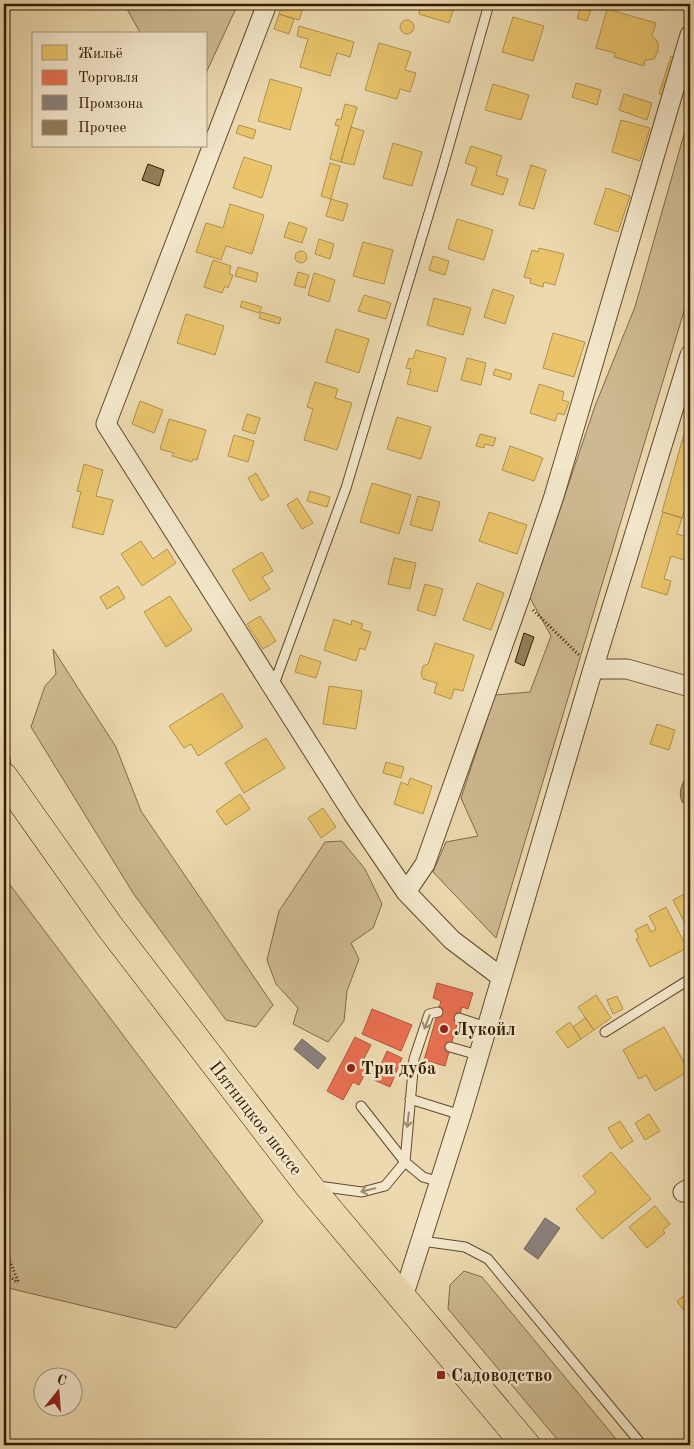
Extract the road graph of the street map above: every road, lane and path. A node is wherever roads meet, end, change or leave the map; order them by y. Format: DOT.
graph roads {
  1 [pos="267,4"];
  2 [pos="489,4"];
  3 [pos="690,36"];
  4 [pos="690,355"];
  5 [pos="520,597"];
  6 [pos="593,669"];
  7 [pos="690,687"];
  8 [pos="273,688"];
  9 [pos="4,752"];
  10 [pos="6,781"];
  11 [pos="406,892"];
  12 [pos="501,977"];
  13 [pos="690,979"];
  14 [pos="438,1012"];
  15 [pos="458,1018"];
  16 [pos="486,1026"];
  17 [pos="606,1032"];
  18 [pos="450,1047"];
  19 [pos="478,1055"];
  20 [pos="410,1099"];
  21 [pos="361,1106"];
  22 [pos="461,1115"];
  23 [pos="405,1162"];
  24 [pos="440,1182"];
  25 [pos="308,1184"];
  26 [pos="422,1241"];
  27 [pos="4,1248"];
  28 [pos="4,1272"];
  29 [pos="403,1297"];
  30 [pos="526,1445"];
  31 [pos="642,1445"];
  1 -- 8 [label="street"];
  2 -- 8 [label="lane"];
  3 -- 5 [label="street"];
  4 -- 6 [label="street"];
  5 -- 6 [label="path"];
  5 -- 11 [label="street"];
  6 -- 7 [label="street"];
  6 -- 12 [label="street"];
  8 -- 11 [label="street"];
  9 -- 10 [label="lane"];
  10 -- 25 [label="main road, Пятницкое шоссе"];
  11 -- 12 [label="street"];
  12 -- 16 [label="street"];
  13 -- 17 [label="lane"];
  14 -- 20 [label="lane, one-way"];
  15 -- 16 [label="lane"];
  16 -- 19 [label="street"];
  18 -- 19 [label="lane"];
  19 -- 22 [label="street"];
  20 -- 22 [label="lane"];
  20 -- 23 [label="lane, one-way"];
  21 -- 23 [label="lane"];
  22 -- 24 [label="street"];
  23 -- 24 [label="lane"];
  23 -- 25 [label="lane, one-way"];
  24 -- 26 [label="street"];
  25 -- 29 [label="main road, Пятницкое шоссе"];
  26 -- 29 [label="street"];
  26 -- 31 [label="lane"];
  27 -- 28 [label="path"];
  29 -- 30 [label="main road, Пятницкое шоссе"];
}
